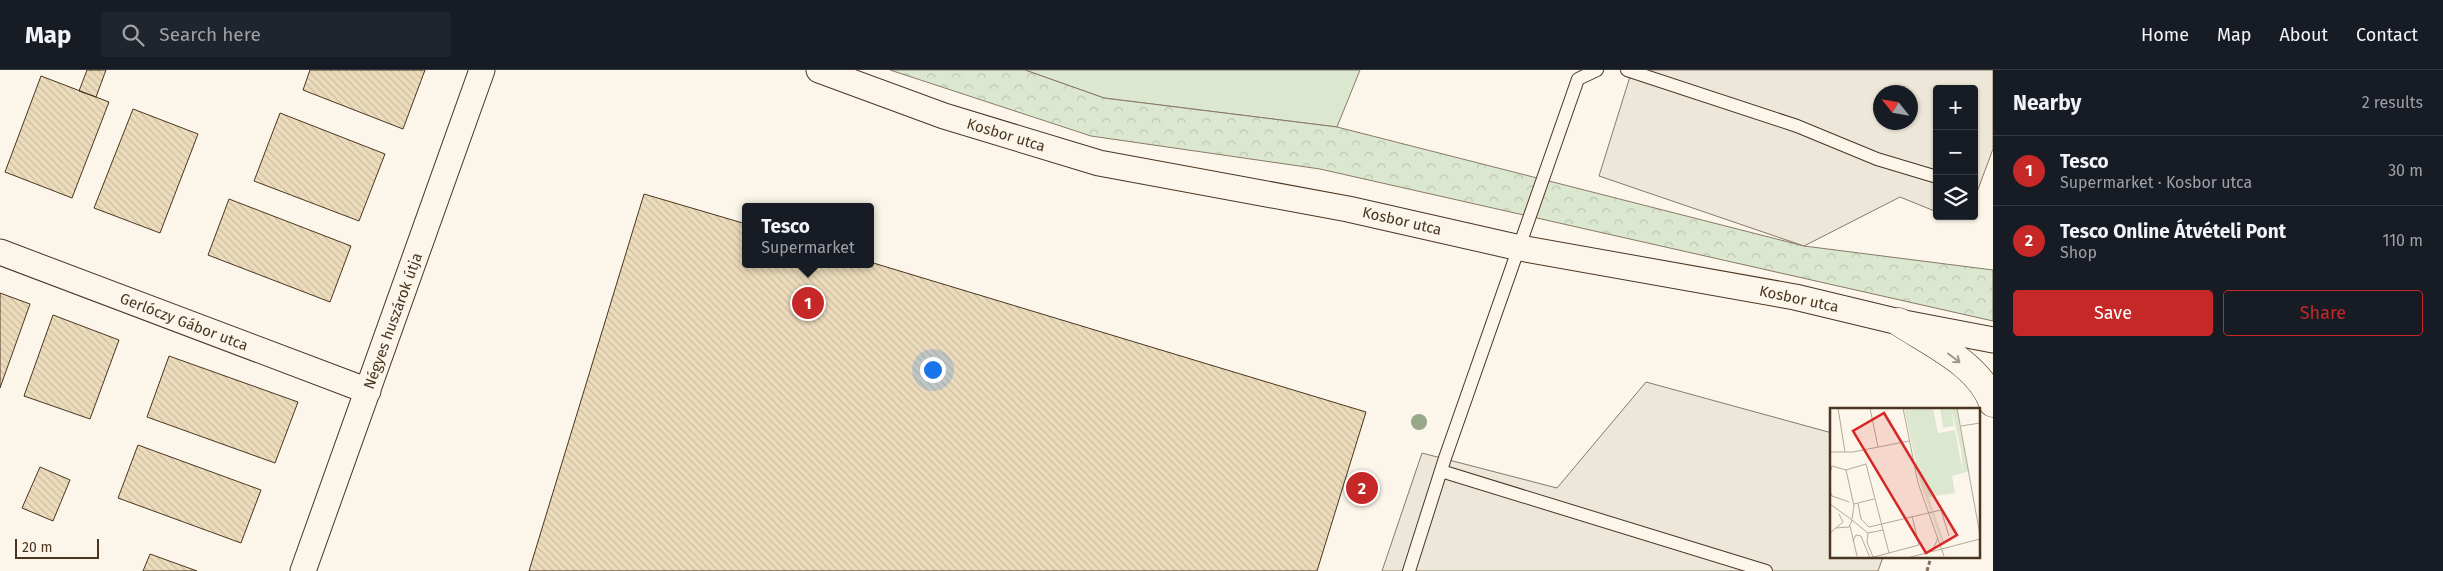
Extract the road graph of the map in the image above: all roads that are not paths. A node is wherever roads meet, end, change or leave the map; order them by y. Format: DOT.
graph roads {
  1 [pos="482,70"];
  2 [pos="819,70"];
  3 [pos="1597,70"];
  4 [pos="1626,70"];
  5 [pos="1933,176"];
  6 [pos="1520,248"];
  7 [pos="0,252"];
  8 [pos="1899,322"];
  9 [pos="1993,340"];
  10 [pos="368,391"];
  11 [pos="1993,403"];
  12 [pos="1441,471"];
  13 [pos="303,571"];
  14 [pos="1408,571"];
  15 [pos="1766,571"];
  1 -- 10 [label="street, Négyes huszárok útja"];
  2 -- 6 [label="street, Kosbor utca"];
  3 -- 6 [label="lane"];
  4 -- 5 [label="lane"];
  6 -- 8 [label="street, Kosbor utca"];
  6 -- 12 [label="lane"];
  7 -- 10 [label="street, Gerlóczy Gábor utca"];
  8 -- 9 [label="street, Kosbor utca"];
  8 -- 11 [label="main road, one-way"];
  10 -- 13 [label="street, Négyes huszárok útja"];
  12 -- 14 [label="lane"];
  12 -- 15 [label="lane"];
}
